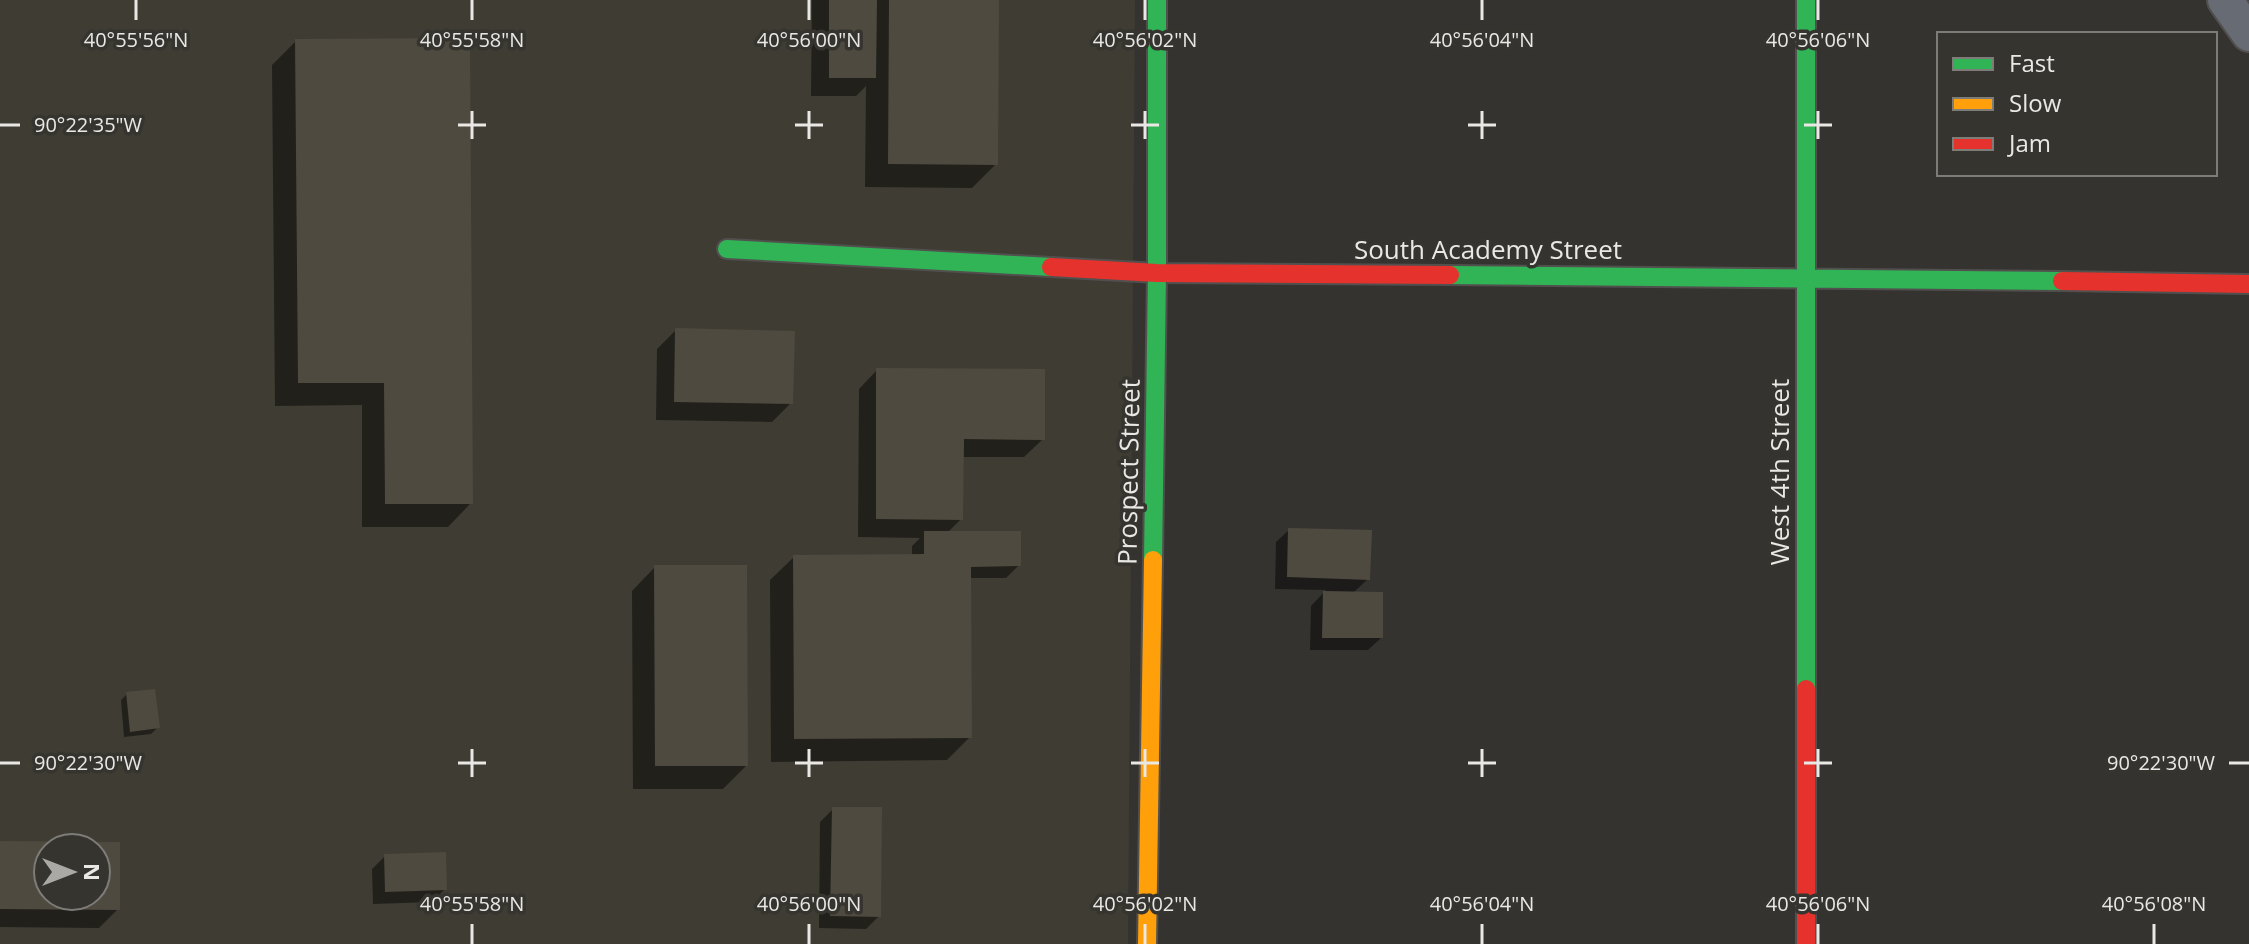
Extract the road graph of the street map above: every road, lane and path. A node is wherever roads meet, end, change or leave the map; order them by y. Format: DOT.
graph roads {
  1 [pos="1157,0"];
  2 [pos="1806,0"];
  3 [pos="2225,0"];
  4 [pos="2249,34"];
  5 [pos="727,249"];
  6 [pos="1157,273"];
  7 [pos="1805,277"];
  8 [pos="2249,284"];
  9 [pos="1147,944"];
  10 [pos="1806,944"];
  1 -- 6 [label="street, Prospect Street"];
  2 -- 7 [label="street, West 4th Street"];
  3 -- 4 [label="street"];
  5 -- 6 [label="street, South Academy Street"];
  6 -- 7 [label="street, South Academy Street"];
  6 -- 9 [label="street, Prospect Street"];
  7 -- 8 [label="street, South Academy Street"];
  7 -- 10 [label="street, West 4th Street"];
}
